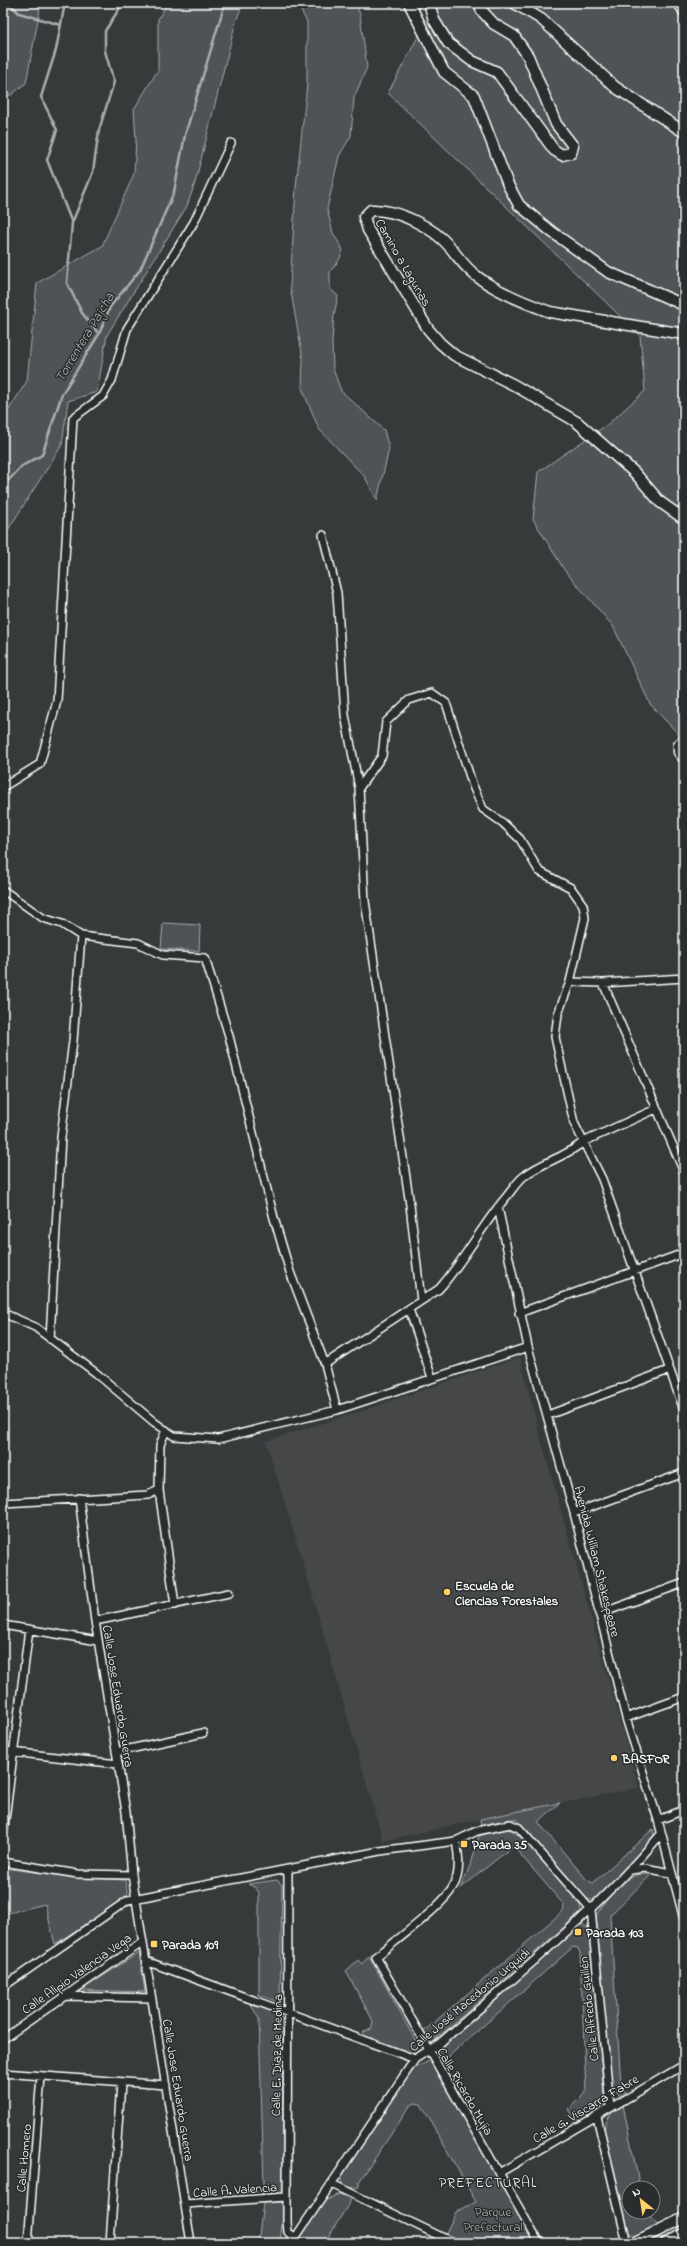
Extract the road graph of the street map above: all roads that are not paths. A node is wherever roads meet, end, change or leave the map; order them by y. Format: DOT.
graph roads {
  1 [pos="409,3"];
  2 [pos="429,3"];
  3 [pos="479,3"];
  4 [pos="514,3"];
  5 [pos="680,3"];
  6 [pos="684,11"];
  7 [pos="684,132"];
  8 [pos="231,143"];
  9 [pos="684,305"];
  10 [pos="684,334"];
  11 [pos="684,519"];
  12 [pos="323,535"];
  13 [pos="684,740"];
  14 [pos="684,758"];
  15 [pos="3,787"];
  16 [pos="359,788"];
  17 [pos="3,890"];
  18 [pos="81,936"];
  19 [pos="684,978"];
  20 [pos="570,982"];
  21 [pos="603,983"];
  22 [pos="656,1109"];
  23 [pos="583,1142"];
  24 [pos="684,1172"];
  25 [pos="498,1207"];
  26 [pos="684,1253"];
  27 [pos="634,1270"];
  28 [pos="421,1301"];
  29 [pos="409,1309"];
  30 [pos="3,1313"];
  31 [pos="519,1313"];
  32 [pos="50,1339"];
  33 [pos="528,1347"];
  34 [pos="325,1364"];
  35 [pos="669,1370"];
  36 [pos="432,1378"];
  37 [pos="337,1410"];
  38 [pos="684,1410"];
  39 [pos="548,1415"];
  40 [pos="166,1430"];
  41 [pos="684,1473"];
  42 [pos="159,1490"];
  43 [pos="79,1498"];
  44 [pos="3,1503"];
  45 [pos="574,1513"];
  46 [pos="684,1584"];
  47 [pos="229,1593"];
  48 [pos="175,1605"];
  49 [pos="599,1614"];
  50 [pos="95,1621"];
  51 [pos="3,1626"];
  52 [pos="29,1629"];
  53 [pos="98,1641"];
  54 [pos="684,1697"];
  55 [pos="626,1718"];
  56 [pos="203,1733"];
  57 [pos="3,1751"];
  58 [pos="116,1752"];
  59 [pos="13,1754"];
  60 [pos="118,1764"];
  61 [pos="684,1810"];
  62 [pos="658,1820"];
  63 [pos="661,1834"];
  64 [pos="3,1835"];
  65 [pos="456,1841"];
  66 [pos="3,1862"];
  67 [pos="288,1869"];
  68 [pos="631,1870"];
  69 [pos="670,1873"];
  70 [pos="132,1875"];
  71 [pos="136,1898"];
  72 [pos="591,1910"];
  73 [pos="684,1919"];
  74 [pos="143,1942"];
  75 [pos="146,1961"];
  76 [pos="3,1987"];
  77 [pos="63,1996"];
  78 [pos="151,1998"];
  79 [pos="289,2014"];
  80 [pos="3,2039"];
  81 [pos="428,2050"];
  82 [pos="415,2059"];
  83 [pos="684,2065"];
  84 [pos="3,2073"];
  85 [pos="42,2076"];
  86 [pos="121,2083"];
  87 [pos="166,2085"];
  88 [pos="610,2106"];
  89 [pos="597,2117"];
  90 [pos="499,2173"];
  91 [pos="332,2184"];
  92 [pos="286,2196"];
  93 [pos="185,2204"];
  94 [pos="684,2218"];
  95 [pos="684,2234"];
  96 [pos="292,2240"];
  97 [pos="639,2242"];
  98 [pos="28,2243"];
  99 [pos="110,2243"];
  100 [pos="191,2243"];
  101 [pos="454,2243"];
  102 [pos="539,2243"];
  103 [pos="627,2243"];
  104 [pos="666,2243"];
  1 -- 9 [label="street"];
  2 -- 3 [label="street"];
  4 -- 7 [label="street"];
  5 -- 6 [label="street"];
  8 -- 15 [label="street"];
  10 -- 11 [label="street, Camino a Lagunas"];
  12 -- 16 [label="street"];
  13 -- 14 [label="street"];
  16 -- 20 [label="street"];
  16 -- 28 [label="street"];
  17 -- 18 [label="street"];
  18 -- 32 [label="street"];
  18 -- 34 [label="street"];
  19 -- 21 [label="street"];
  20 -- 21 [label="street"];
  20 -- 23 [label="street"];
  21 -- 22 [label="street"];
  22 -- 23 [label="street"];
  22 -- 24 [label="street"];
  23 -- 25 [label="street"];
  23 -- 27 [label="street"];
  25 -- 28 [label="street"];
  25 -- 31 [label="street, Avenida William Shakespeare"];
  26 -- 27 [label="street"];
  27 -- 31 [label="street"];
  27 -- 35 [label="street"];
  28 -- 29 [label="street"];
  29 -- 34 [label="street"];
  29 -- 36 [label="street"];
  30 -- 32 [label="street"];
  31 -- 33 [label="street, Avenida William Shakespeare"];
  32 -- 40 [label="street"];
  33 -- 36 [label="street"];
  33 -- 39 [label="street, Avenida William Shakespeare"];
  34 -- 37 [label="street"];
  35 -- 38 [label="street"];
  35 -- 39 [label="street"];
  36 -- 37 [label="street"];
  37 -- 40 [label="street"];
  39 -- 45 [label="street, Avenida William Shakespeare"];
  40 -- 42 [label="street"];
  41 -- 45 [label="street"];
  42 -- 43 [label="street"];
  42 -- 48 [label="street"];
  43 -- 44 [label="street"];
  43 -- 50 [label="street, Calle Jose Eduardo Guerra"];
  45 -- 49 [label="street, Avenida William Shakespeare"];
  46 -- 49 [label="street"];
  47 -- 48 [label="street"];
  48 -- 50 [label="street"];
  49 -- 55 [label="street, Avenida William Shakespeare"];
  50 -- 53 [label="street, Calle Jose Eduardo Guerra"];
  51 -- 52 [label="street"];
  52 -- 53 [label="street"];
  52 -- 59 [label="street"];
  53 -- 58 [label="street, Calle Jose Eduardo Guerra"];
  54 -- 55 [label="street"];
  55 -- 62 [label="street, Avenida William Shakespeare"];
  56 -- 58 [label="street"];
  57 -- 59 [label="street"];
  58 -- 60 [label="street, Calle Jose Eduardo Guerra"];
  59 -- 60 [label="street"];
  59 -- 64 [label="street"];
  60 -- 70 [label="street, Calle Jose Eduardo Guerra"];
  61 -- 62 [label="street"];
  62 -- 63 [label="street, Avenida William Shakespeare"];
  63 -- 68 [label="street, Calle José Macedonio Urquidi"];
  63 -- 69 [label="street, Avenida William Shakespeare"];
  65 -- 67 [label="street"];
  65 -- 72 [label="street"];
  65 -- 81 [label="street, Calle Ricardo Mujia"];
  66 -- 70 [label="street"];
  67 -- 71 [label="street"];
  67 -- 79 [label="street, Calle E. Diaz de Medina"];
  68 -- 69 [label="street"];
  68 -- 72 [label="street, Calle José Macedonio Urquidi"];
  69 -- 73 [label="street, Avenida William Shakespeare"];
  70 -- 71 [label="street, Calle Jose Eduardo Guerra"];
  71 -- 74 [label="street, Calle Jose Eduardo Guerra"];
  71 -- 76 [label="street"];
  72 -- 81 [label="street, Calle José Macedonio Urquidi"];
  72 -- 88 [label="street, Calle Alfredo Guillén"];
  74 -- 75 [label="street, Calle Jose Eduardo Guerra"];
  74 -- 77 [label="street, Calle Alipio Valencia Vega"];
  75 -- 78 [label="street, Calle Jose Eduardo Guerra"];
  75 -- 79 [label="street"];
  77 -- 78 [label="street"];
  77 -- 80 [label="street, Calle Alipio Valencia Vega"];
  78 -- 87 [label="street, Calle Jose Eduardo Guerra"];
  79 -- 82 [label="street"];
  79 -- 92 [label="street, Calle E. Diaz de Medina"];
  81 -- 82 [label="street, Calle José Macedonio Urquidi"];
  81 -- 90 [label="street, Calle Ricardo Mujia"];
  82 -- 91 [label="street, Calle José Macedonio Urquidi"];
  83 -- 88 [label="street, Calle G. Viscarra Fabre"];
  84 -- 85 [label="street"];
  85 -- 86 [label="street"];
  85 -- 98 [label="street, Calle Homero"];
  86 -- 87 [label="street"];
  86 -- 99 [label="street"];
  87 -- 93 [label="street, Calle Jose Eduardo Guerra"];
  88 -- 89 [label="street, Calle G. Viscarra Fabre"];
  89 -- 90 [label="street, Calle G. Viscarra Fabre"];
  89 -- 103 [label="street"];
  90 -- 102 [label="street, Calle Ricardo Mujia"];
  91 -- 96 [label="street, Calle José Macedonio Urquidi"];
  91 -- 101 [label="street"];
  92 -- 93 [label="street, Calle A. Valencia"];
  92 -- 96 [label="street, Calle E. Diaz de Medina"];
  93 -- 100 [label="street, Calle Jose Eduardo Guerra"];
  94 -- 97 [label="street"];
  95 -- 104 [label="street"];
}
